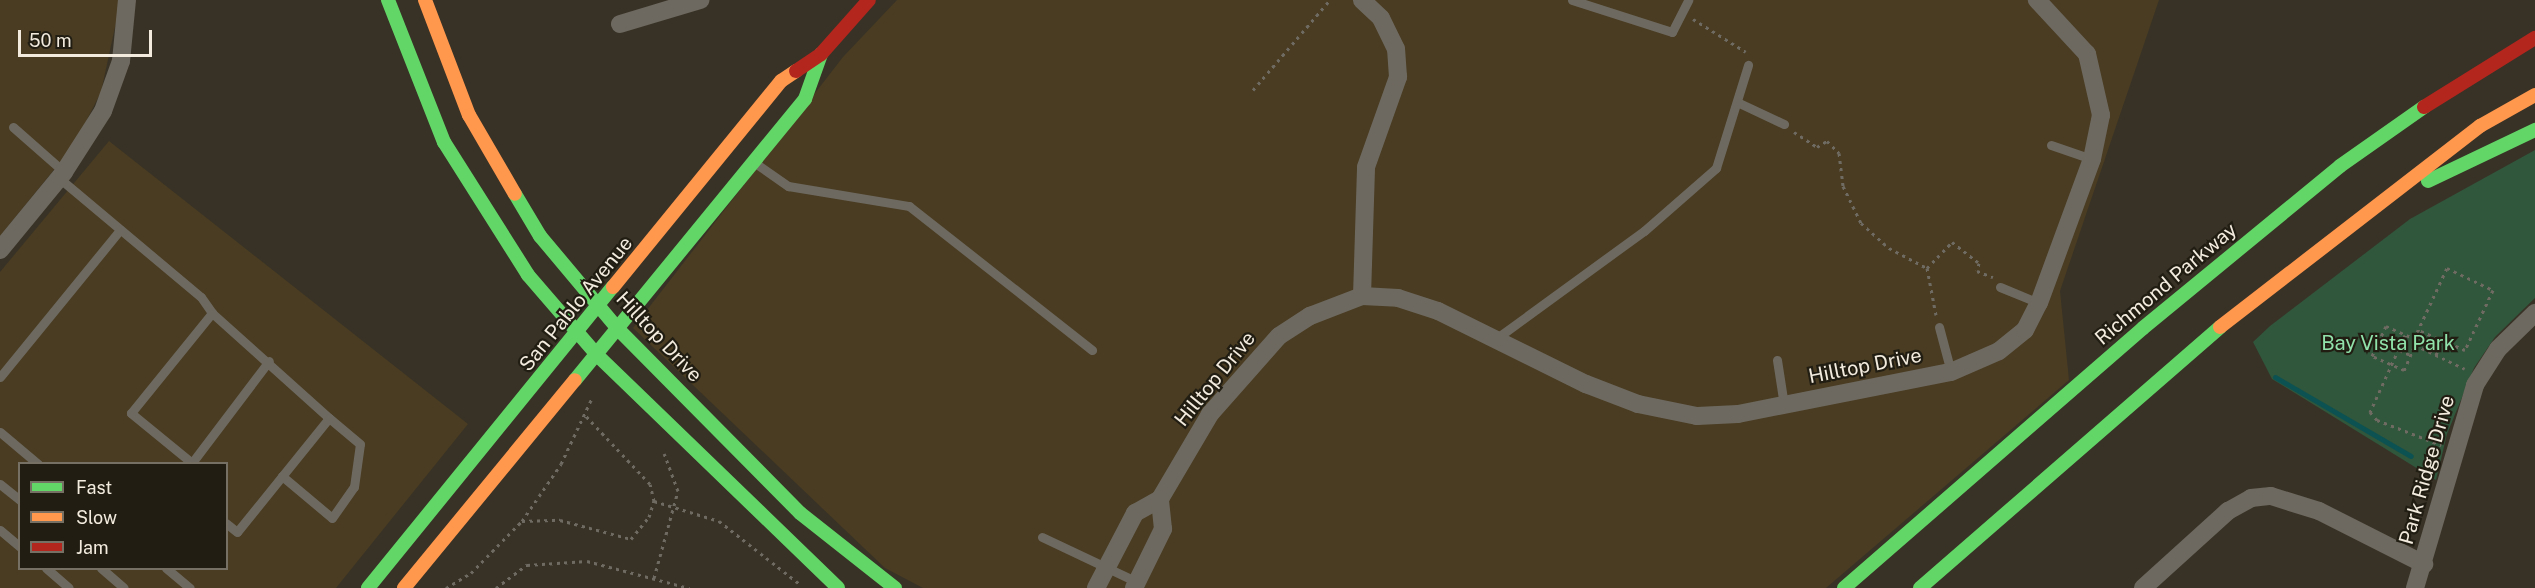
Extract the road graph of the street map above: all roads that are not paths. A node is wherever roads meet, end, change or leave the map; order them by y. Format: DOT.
graph roads {
  1 [pos="127,0"];
  2 [pos="388,0"];
  3 [pos="424,0"];
  4 [pos="700,0"];
  5 [pos="869,0"];
  6 [pos="1362,0"];
  7 [pos="1572,0"];
  8 [pos="1688,0"];
  9 [pos="2037,0"];
  10 [pos="620,24"];
  11 [pos="2535,38"];
  12 [pos="821,54"];
  13 [pos="1748,65"];
  14 [pos="2535,95"];
  15 [pos="1737,102"];
  16 [pos="1784,124"];
  17 [pos="13,127"];
  18 [pos="2535,130"];
  19 [pos="2051,145"];
  20 [pos="2092,159"];
  21 [pos="753,162"];
  22 [pos="62,175"];
  23 [pos="2369,208"];
  24 [pos="120,230"];
  25 [pos="0,250"];
  26 [pos="2002,284"];
  27 [pos="1362,296"];
  28 [pos="2039,303"];
  29 [pos="600,306"];
  30 [pos="212,313"];
  31 [pos="2535,313"];
  32 [pos="1939,327"];
  33 [pos="618,329"];
  34 [pos="578,332"];
  35 [pos="1497,338"];
  36 [pos="1092,350"];
  37 [pos="597,355"];
  38 [pos="1777,360"];
  39 [pos="269,362"];
  40 [pos="1951,372"];
  41 [pos="0,377"];
  42 [pos="1784,405"];
  43 [pos="329,418"];
  44 [pos="0,432"];
  45 [pos="36,462"];
  46 [pos="190,462"];
  47 [pos="192,462"];
  48 [pos="282,476"];
  49 [pos="0,484"];
  50 [pos="18,498"];
  51 [pos="1160,499"];
  52 [pos="228,525"];
  53 [pos="0,530"];
  54 [pos="1042,537"];
  55 [pos="18,545"];
  56 [pos="2424,564"];
  57 [pos="1106,567"];
  58 [pos="48,570"];
  59 [pos="103,570"];
  60 [pos="168,570"];
  61 [pos="1136,585"];
  62 [pos="69,588"];
  63 [pos="124,588"];
  64 [pos="190,588"];
  65 [pos="368,588"];
  66 [pos="404,588"];
  67 [pos="838,588"];
  68 [pos="895,588"];
  69 [pos="1096,588"];
  70 [pos="1844,588"];
  71 [pos="1920,588"];
  72 [pos="2143,588"];
  73 [pos="2415,588"];
  1 -- 22 [label="street"];
  2 -- 34 [label="main road"];
  3 -- 29 [label="main road, Hilltop Drive"];
  4 -- 10 [label="street"];
  5 -- 12 [label="main road, San Pablo Avenue"];
  6 -- 27 [label="street"];
  7 -- 8 [label="lane"];
  9 -- 20 [label="street, Hilltop Drive"];
  11 -- 70 [label="main road, Richmond Parkway"];
  12 -- 21 [label="main road, San Pablo Avenue"];
  12 -- 29 [label="main road, San Pablo Avenue"];
  13 -- 15 [label="lane"];
  14 -- 23 [label="main road"];
  15 -- 16 [label="lane"];
  15 -- 35 [label="lane"];
  17 -- 22 [label="lane"];
  18 -- 23 [label="main road"];
  19 -- 20 [label="lane"];
  20 -- 28 [label="street, Hilltop Drive"];
  21 -- 33 [label="main road, San Pablo Avenue"];
  21 -- 36 [label="lane"];
  22 -- 24 [label="lane"];
  22 -- 25 [label="street"];
  23 -- 71 [label="main road"];
  24 -- 30 [label="lane"];
  24 -- 41 [label="lane"];
  26 -- 28 [label="lane"];
  27 -- 35 [label="street, Hilltop Drive"];
  27 -- 51 [label="street, Hilltop Drive"];
  28 -- 40 [label="street, Hilltop Drive"];
  29 -- 33 [label="main road, Hilltop Drive"];
  29 -- 34 [label="main road, San Pablo Avenue"];
  30 -- 39 [label="lane"];
  30 -- 46 [label="lane"];
  31 -- 56 [label="street, Park Ridge Drive"];
  32 -- 40 [label="lane"];
  33 -- 37 [label="main road, San Pablo Avenue"];
  33 -- 68 [label="main road, Hilltop Drive"];
  34 -- 37 [label="main road"];
  34 -- 65 [label="main road, San Pablo Avenue"];
  35 -- 42 [label="street, Hilltop Drive"];
  37 -- 66 [label="main road, San Pablo Avenue"];
  37 -- 67 [label="main road"];
  38 -- 42 [label="lane"];
  39 -- 43 [label="lane"];
  39 -- 47 [label="lane"];
  40 -- 42 [label="street, Hilltop Drive"];
  43 -- 48 [label="lane"];
  43 -- 48 [label="lane"];
  44 -- 45 [label="lane"];
  48 -- 52 [label="lane"];
  49 -- 50 [label="lane"];
  51 -- 57 [label="street"];
  51 -- 61 [label="street"];
  53 -- 55 [label="lane"];
  54 -- 57 [label="lane"];
  56 -- 72 [label="street"];
  56 -- 73 [label="street, Park Ridge Drive"];
  57 -- 61 [label="lane"];
  57 -- 69 [label="street"];
  58 -- 62 [label="lane"];
  59 -- 63 [label="lane"];
  60 -- 64 [label="lane"];
}
